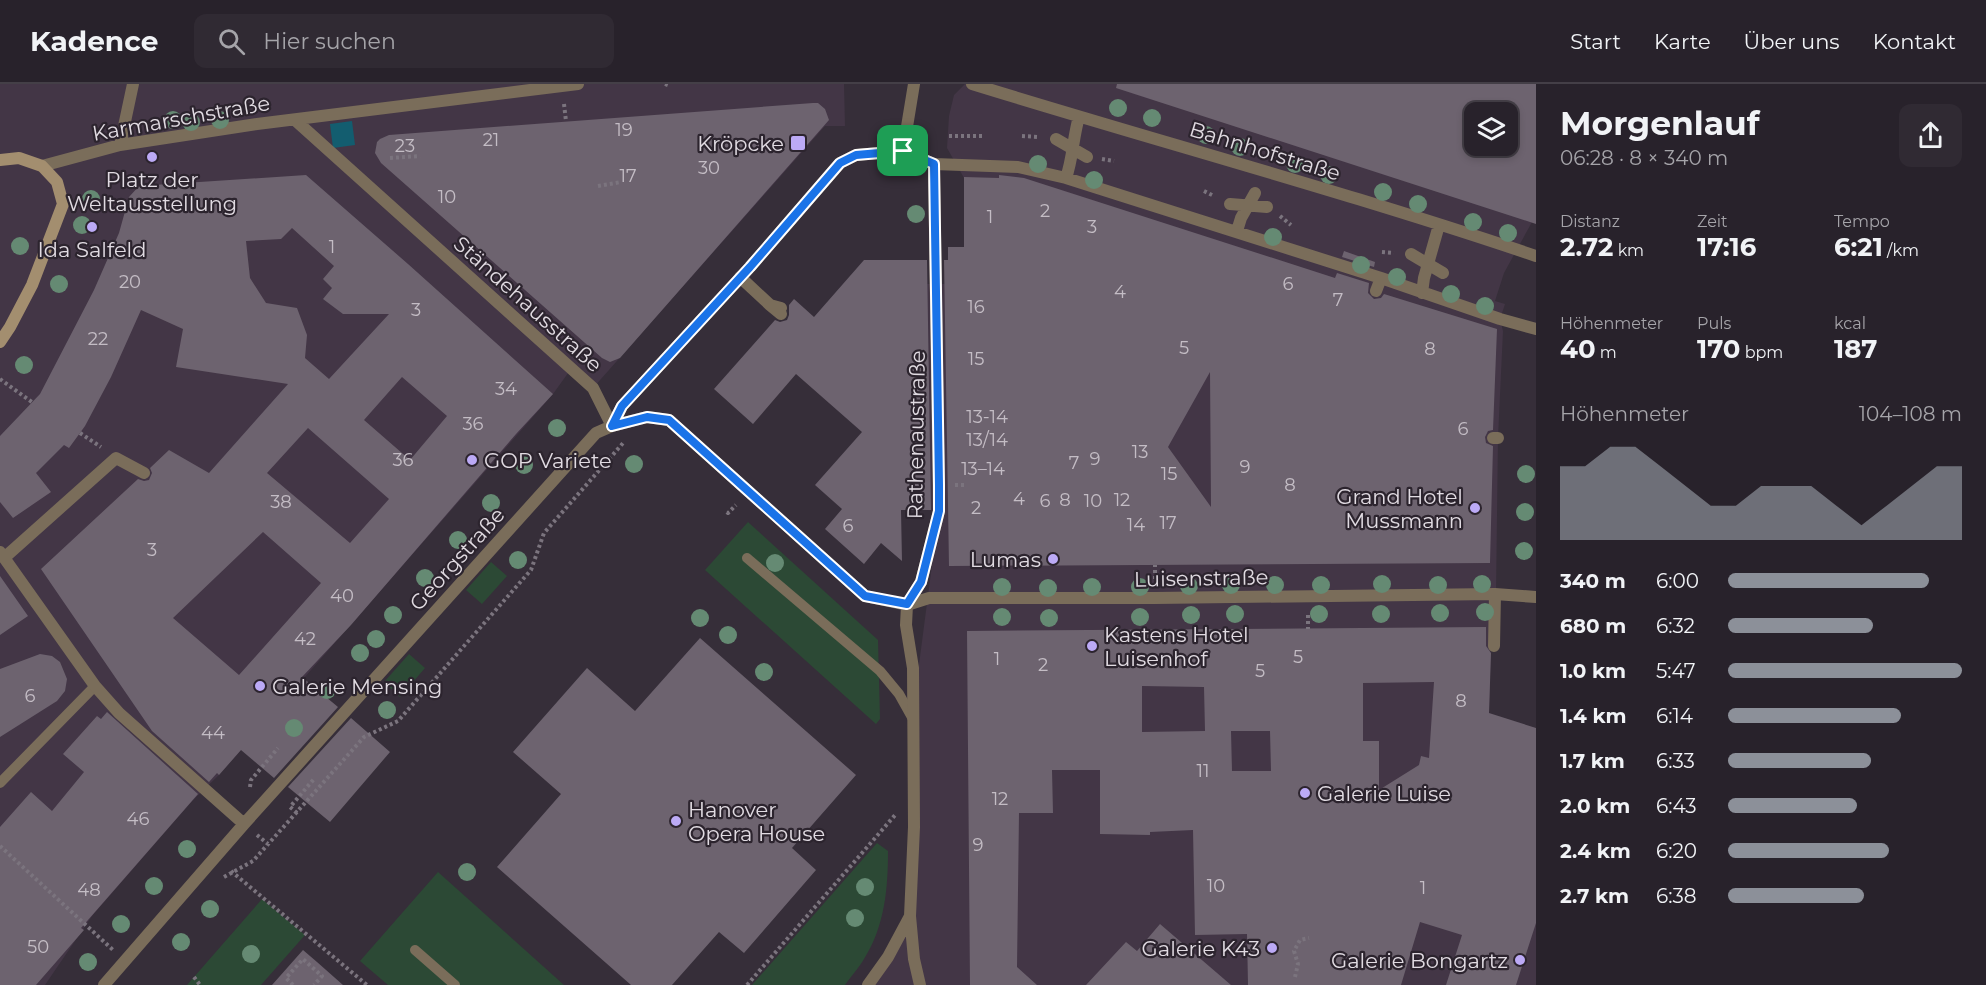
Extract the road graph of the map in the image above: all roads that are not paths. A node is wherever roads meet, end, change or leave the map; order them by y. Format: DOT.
graph roads {
  1 [pos="133,84"];
  2 [pos="579,84"];
  3 [pos="914,84"];
  4 [pos="972,84"];
  5 [pos="1079,117"];
  6 [pos="295,120"];
  7 [pos="1056,139"];
  8 [pos="120,145"];
  9 [pos="1073,148"];
  10 [pos="903,151"];
  11 [pos="1087,157"];
  12 [pos="0,160"];
  13 [pos="934,164"];
  14 [pos="42,166"];
  15 [pos="1066,178"];
  16 [pos="1255,193"];
  17 [pos="1230,204"];
  18 [pos="1248,205"];
  19 [pos="1267,207"];
  20 [pos="1439,225"];
  21 [pos="1237,231"];
  22 [pos="1412,254"];
  23 [pos="1536,256"];
  24 [pos="1429,264"];
  25 [pos="1443,273"];
  26 [pos="740,277"];
  27 [pos="1381,278"];
  28 [pos="1376,291"];
  29 [pos="1422,293"];
  30 [pos="775,305"];
  31 [pos="1536,329"];
  32 [pos="0,342"];
  33 [pos="612,426"];
  34 [pos="144,473"];
  35 [pos="2,555"];
  36 [pos="747,558"];
  37 [pos="1496,594"];
  38 [pos="1536,597"];
  39 [pos="907,604"];
  40 [pos="1494,646"];
  41 [pos="95,686"];
  42 [pos="913,719"];
  43 [pos="0,783"];
  44 [pos="244,824"];
  45 [pos="910,916"];
  46 [pos="415,950"];
  47 [pos="104,985"];
  48 [pos="455,985"];
  49 [pos="868,985"];
  50 [pos="920,985"];
  1 -- 8 [label="street"];
  2 -- 6 [label="street, Karmarschstraße"];
  3 -- 10 [label="street"];
  4 -- 5 [label="street, Bahnhofstraße"];
  5 -- 9 [label="street"];
  5 -- 20 [label="street, Bahnhofstraße"];
  6 -- 8 [label="street, Karmarschstraße"];
  6 -- 33 [label="street, Ständehausstraße"];
  7 -- 9 [label="street"];
  8 -- 14 [label="street, Karmarschstraße"];
  9 -- 11 [label="street"];
  9 -- 15 [label="street"];
  10 -- 13 [label="street"];
  10 -- 26 [label="street, Georgstraße"];
  12 -- 14 [label="street, Karmarschstraße"];
  13 -- 15 [label="street"];
  13 -- 39 [label="street, Rathenaustraße"];
  14 -- 32 [label="street"];
  15 -- 21 [label="street"];
  16 -- 18 [label="street, Bahnhofstraße"];
  17 -- 18 [label="street"];
  18 -- 19 [label="street"];
  18 -- 21 [label="street, Bahnhofstraße"];
  20 -- 23 [label="street, Bahnhofstraße"];
  20 -- 24 [label="street"];
  21 -- 27 [label="street"];
  22 -- 24 [label="street"];
  24 -- 25 [label="street"];
  24 -- 29 [label="street"];
  26 -- 30 [label="street"];
  26 -- 33 [label="street, Georgstraße"];
  27 -- 28 [label="street"];
  27 -- 29 [label="street"];
  29 -- 31 [label="street"];
  33 -- 39 [label="street"];
  33 -- 44 [label="street, Georgstraße"];
  34 -- 35 [label="street"];
  35 -- 41 [label="street"];
  36 -- 42 [label="lane"];
  37 -- 38 [label="street, Luisenstraße"];
  37 -- 39 [label="street, Luisenstraße"];
  37 -- 40 [label="street"];
  39 -- 42 [label="street"];
  41 -- 43 [label="lane"];
  41 -- 44 [label="street"];
  42 -- 45 [label="street"];
  44 -- 47 [label="street, Georgstraße"];
  45 -- 49 [label="street"];
  45 -- 50 [label="street"];
  46 -- 48 [label="lane"];
}
